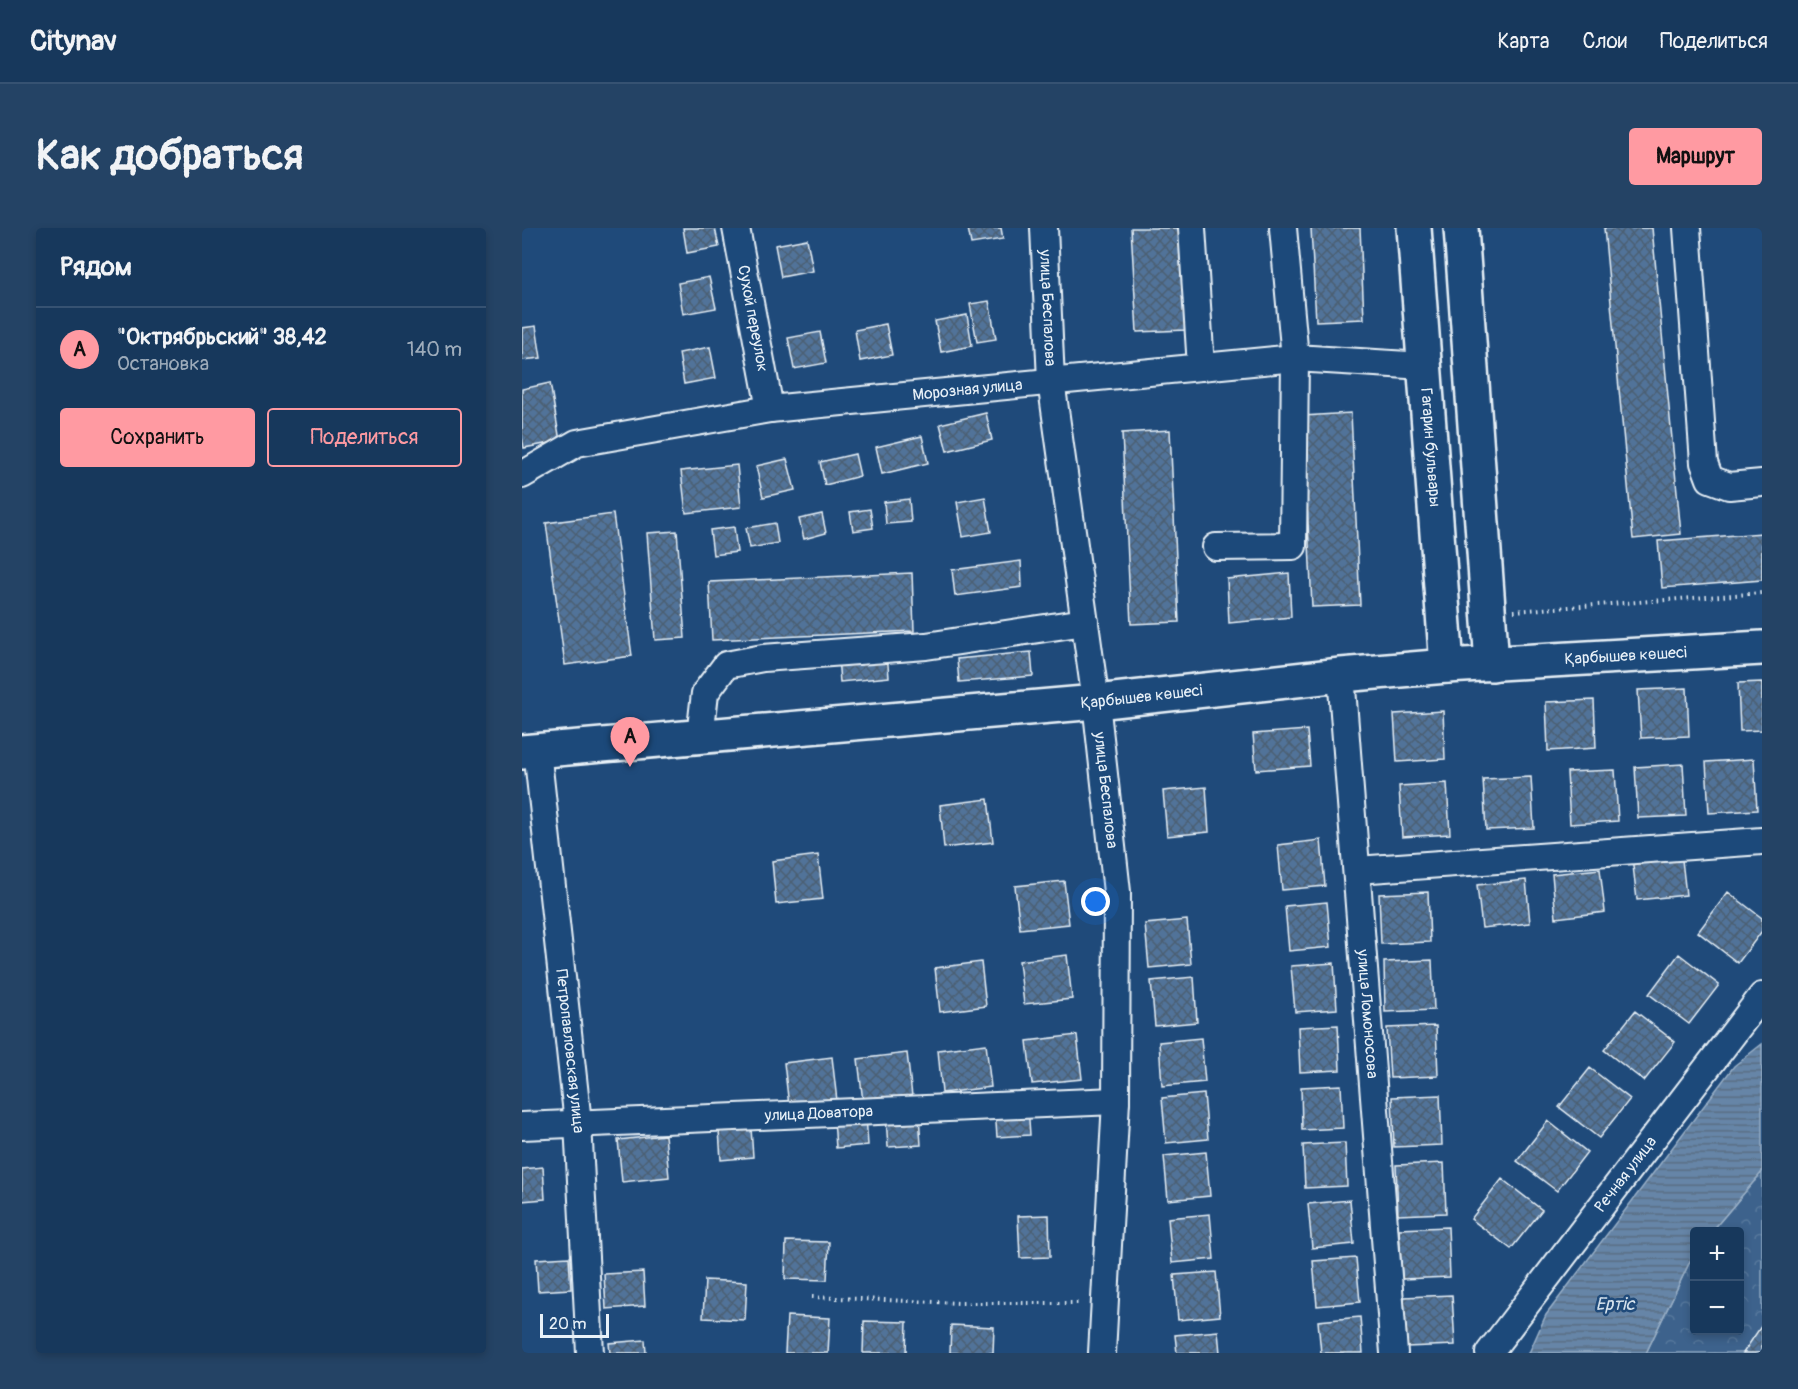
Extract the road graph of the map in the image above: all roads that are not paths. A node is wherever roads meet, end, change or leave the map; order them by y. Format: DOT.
graph roads {
  1 [pos="736,228"];
  2 [pos="1044,228"];
  3 [pos="1192,228"];
  4 [pos="1283,228"];
  5 [pos="1414,228"];
  6 [pos="1461,228"];
  7 [pos="1687,228"];
  8 [pos="1295,358"];
  9 [pos="1424,366"];
  10 [pos="1202,367"];
  11 [pos="1051,381"];
  12 [pos="770,409"];
  13 [pos="522,476"];
  14 [pos="1762,483"];
  15 [pos="1216,547"];
  16 [pos="1085,622"];
  17 [pos="1762,648"];
  18 [pos="1492,664"];
  19 [pos="1447,666"];
  20 [pos="1341,675"];
  21 [pos="1096,702"];
  22 [pos="700,737"];
  23 [pos="530,751"];
  24 [pos="1762,841"];
  25 [pos="1357,870"];
  26 [pos="1762,996"];
  27 [pos="1116,1101"];
  28 [pos="578,1123"];
  29 [pos="522,1126"];
  30 [pos="590,1353"];
  31 [pos="1102,1353"];
  32 [pos="1394,1353"];
  33 [pos="1489,1353"];
  1 -- 12 [label="street, Сухой переулок"];
  2 -- 11 [label="street, улица Беспалова"];
  3 -- 10 [label="street"];
  4 -- 8 [label="street"];
  5 -- 9 [label="main road, Гагарин бульвары"];
  6 -- 18 [label="main road"];
  7 -- 14 [label="street"];
  8 -- 9 [label="street, Морозная улица"];
  8 -- 10 [label="street, Морозная улица"];
  8 -- 15 [label="street"];
  9 -- 19 [label="main road, Гагарин бульвары"];
  10 -- 11 [label="street, Морозная улица"];
  11 -- 12 [label="street, Морозная улица"];
  11 -- 16 [label="street, улица Беспалова"];
  12 -- 13 [label="street, Морозная улица"];
  16 -- 21 [label="street, улица Беспалова"];
  16 -- 22 [label="street"];
  17 -- 18 [label="main road, Қарбышев көшесі"];
  18 -- 19 [label="main road, Қарбышев көшесі"];
  19 -- 20 [label="main road, Қарбышев көшесі"];
  20 -- 21 [label="main road, Қарбышев көшесі"];
  20 -- 25 [label="street, улица Ломоносова"];
  21 -- 22 [label="main road, Қарбышев көшесі"];
  21 -- 27 [label="street, улица Беспалова"];
  22 -- 23 [label="main road, Қарбышев көшесі"];
  23 -- 28 [label="street, Петропавловская улица"];
  24 -- 25 [label="street"];
  25 -- 32 [label="street, улица Ломоносова"];
  26 -- 33 [label="street, Речная улица"];
  27 -- 28 [label="street, улица Доватора"];
  27 -- 31 [label="street, улица Беспалова"];
  28 -- 29 [label="street, улица Доватора"];
  28 -- 30 [label="street, Петропавловская улица"];
}
